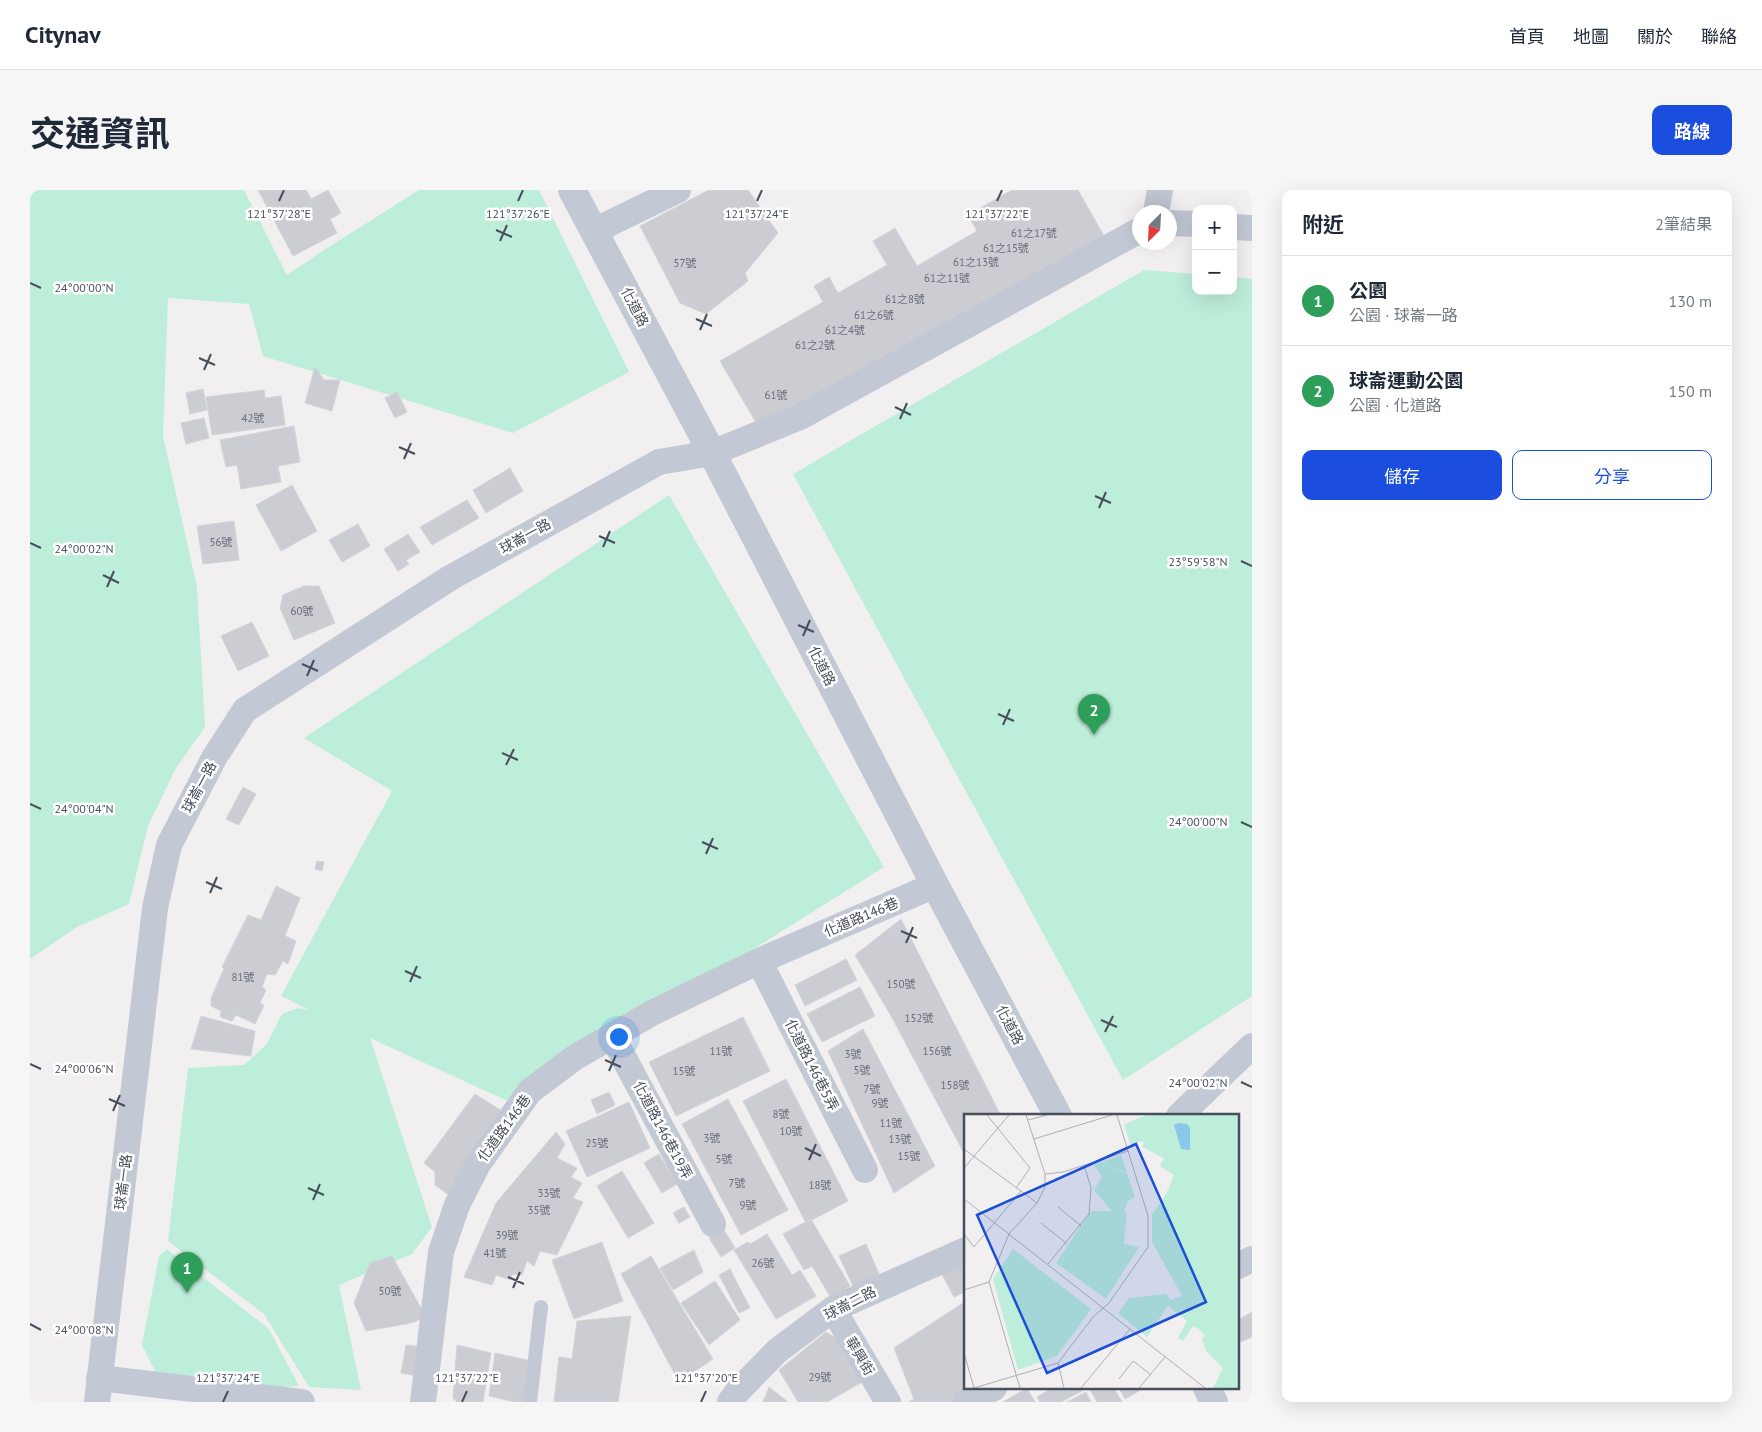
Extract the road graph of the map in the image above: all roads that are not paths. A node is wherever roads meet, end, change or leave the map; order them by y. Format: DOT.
graph roads {
  1 [pos="572,190"];
  2 [pos="678,190"];
  3 [pos="1160,190"];
  4 [pos="1157,205"];
  5 [pos="1177,223"];
  6 [pos="1192,224"];
  7 [pos="1237,227"];
  8 [pos="1252,228"];
  9 [pos="594,231"];
  10 [pos="1132,234"];
  11 [pos="712,453"];
  12 [pos="935,885"];
  13 [pos="759,961"];
  14 [pos="612,1036"];
  15 [pos="1252,1046"];
  16 [pos="1057,1114"];
  17 [pos="1181,1114"];
  18 [pos="865,1170"];
  19 [pos="713,1224"];
  20 [pos="964,1251"];
  21 [pos="1252,1259"];
  22 [pos="1240,1265"];
  23 [pos="541,1308"];
  24 [pos="833,1309"];
  25 [pos="98,1390"];
  26 [pos="990,1390"];
  27 [pos="1208,1390"];
  28 [pos="302,1402"];
  29 [pos="423,1402"];
  30 [pos="530,1402"];
  31 [pos="730,1402"];
  32 [pos="888,1402"];
  33 [pos="966,1402"];
  34 [pos="1214,1402"];
  1 -- 9 [label="street, 化道路"];
  2 -- 9 [label="street"];
  3 -- 4 [label="street"];
  5 -- 6 [label="street"];
  7 -- 8 [label="street"];
  9 -- 11 [label="street, 化道路"];
  10 -- 11 [label="street, 球崙一路"];
  11 -- 12 [label="street, 化道路"];
  11 -- 25 [label="street, 球崙一路"];
  12 -- 13 [label="street, 化道路146巷"];
  12 -- 16 [label="street, 化道路"];
  13 -- 14 [label="street, 化道路146巷"];
  13 -- 18 [label="street, 化道路146巷5弄"];
  14 -- 19 [label="street, 化道路146巷19弄"];
  14 -- 29 [label="street, 化道路146巷"];
  15 -- 17 [label="street"];
  20 -- 24 [label="street, 球崙二路"];
  21 -- 22 [label="street"];
  23 -- 30 [label="lane"];
  24 -- 31 [label="street, 球崙二路"];
  24 -- 32 [label="street, 華興街"];
  25 -- 28 [label="street"];
  26 -- 33 [label="street"];
  27 -- 34 [label="street"];
}
